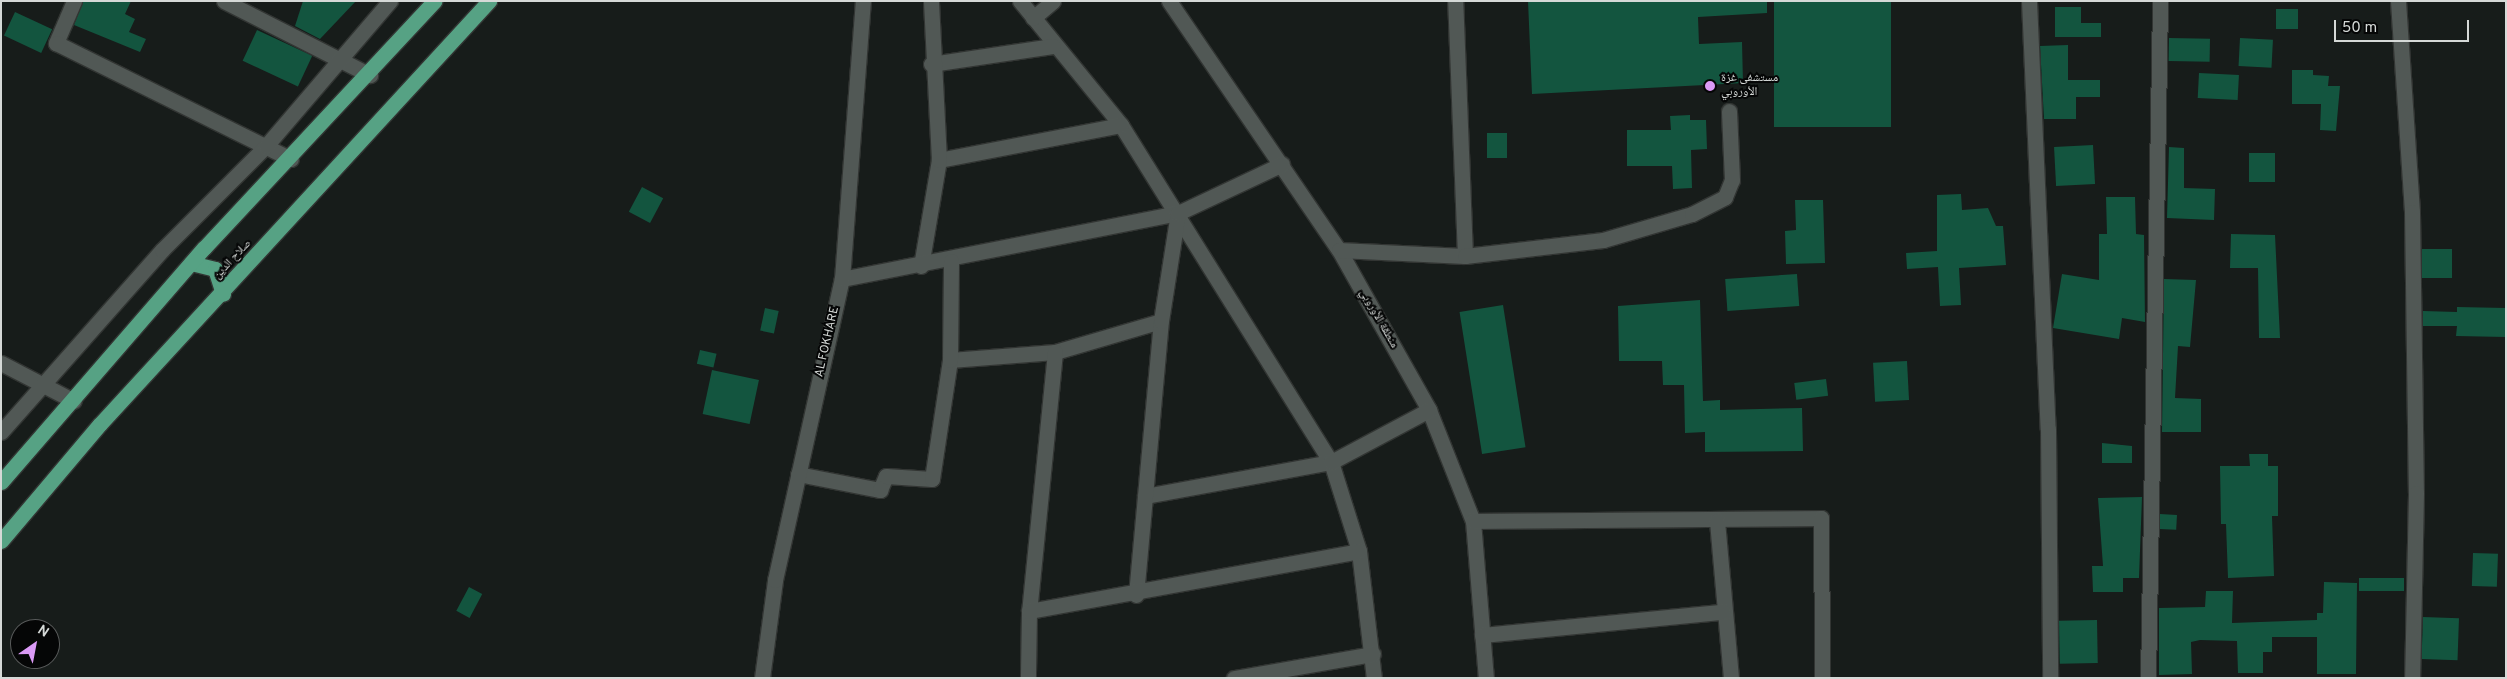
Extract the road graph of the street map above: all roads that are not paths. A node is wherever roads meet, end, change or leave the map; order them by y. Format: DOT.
graph roads {
  1 [pos="74,1"];
  2 [pos="224,1"];
  3 [pos="390,1"];
  4 [pos="434,1"];
  5 [pos="489,1"];
  6 [pos="863,1"];
  7 [pos="931,1"];
  8 [pos="1020,1"];
  9 [pos="1053,1"];
  10 [pos="1169,1"];
  11 [pos="1455,1"];
  12 [pos="2029,1"];
  13 [pos="2160,1"];
  14 [pos="2398,1"];
  15 [pos="1033,18"];
  16 [pos="1053,46"];
  17 [pos="339,60"];
  18 [pos="931,64"];
  19 [pos="370,75"];
  20 [pos="1729,112"];
  21 [pos="1121,125"];
  22 [pos="266,146"];
  23 [pos="292,159"];
  24 [pos="939,160"];
  25 [pos="1282,164"];
  26 [pos="1178,213"];
  27 [pos="1339,250"];
  28 [pos="1465,256"];
  29 [pos="951,261"];
  30 [pos="191,263"];
  31 [pos="921,266"];
  32 [pos="842,278"];
  33 [pos="222,294"];
  34 [pos="1160,321"];
  35 [pos="1055,352"];
  36 [pos="950,360"];
  37 [pos="1,363"];
  38 [pos="45,382"];
  39 [pos="74,401"];
  40 [pos="1429,410"];
  41 [pos="1,432"];
  42 [pos="1331,462"];
  43 [pos="798,474"];
  44 [pos="1,482"];
  45 [pos="1145,496"];
  46 [pos="1473,521"];
  47 [pos="1717,521"];
  48 [pos="1,541"];
  49 [pos="1359,551"];
  50 [pos="1136,595"];
  51 [pos="1029,612"];
  52 [pos="1722,612"];
  53 [pos="1482,635"];
  54 [pos="1373,654"];
  55 [pos="762,678"];
  56 [pos="1028,678"];
  57 [pos="1234,678"];
  58 [pos="1374,678"];
  59 [pos="1486,678"];
  60 [pos="1731,678"];
  61 [pos="1822,678"];
  62 [pos="2050,678"];
  63 [pos="2148,678"];
  64 [pos="2412,678"];
  1 -- 22 [label="street"];
  2 -- 17 [label="street"];
  3 -- 17 [label="street"];
  4 -- 19 [label="highway"];
  5 -- 33 [label="highway, صلاح الدين"];
  6 -- 32 [label="street, AL FOKHARE"];
  7 -- 18 [label="street"];
  8 -- 15 [label="street"];
  9 -- 15 [label="street"];
  10 -- 25 [label="street, منطقة الأوروبي"];
  11 -- 28 [label="street"];
  12 -- 62 [label="street"];
  13 -- 63 [label="street"];
  14 -- 64 [label="street"];
  15 -- 16 [label="street"];
  16 -- 18 [label="street"];
  16 -- 21 [label="street"];
  17 -- 19 [label="street"];
  17 -- 22 [label="street"];
  18 -- 24 [label="street"];
  19 -- 23 [label="highway"];
  20 -- 28 [label="street"];
  21 -- 24 [label="street"];
  21 -- 26 [label="street"];
  22 -- 23 [label="street"];
  22 -- 38 [label="street"];
  23 -- 30 [label="highway"];
  24 -- 31 [label="street"];
  25 -- 26 [label="street"];
  25 -- 27 [label="street, منطقة الأوروبي"];
  26 -- 29 [label="street"];
  26 -- 34 [label="street"];
  26 -- 42 [label="street"];
  27 -- 28 [label="street"];
  27 -- 40 [label="street, منطقة الأوروبي"];
  29 -- 31 [label="street"];
  29 -- 36 [label="street"];
  30 -- 33 [label="highway"];
  30 -- 39 [label="highway"];
  31 -- 32 [label="street"];
  32 -- 43 [label="street, AL FOKHARE"];
  33 -- 48 [label="highway, صلاح الدين"];
  34 -- 35 [label="street"];
  34 -- 45 [label="street"];
  35 -- 36 [label="street"];
  35 -- 51 [label="street"];
  36 -- 43 [label="street"];
  37 -- 38 [label="street"];
  38 -- 39 [label="street"];
  38 -- 41 [label="street"];
  39 -- 44 [label="highway"];
  40 -- 42 [label="street"];
  40 -- 46 [label="street, منطقة الأوروبي"];
  42 -- 45 [label="street"];
  42 -- 49 [label="street"];
  43 -- 55 [label="street, AL FOKHARE"];
  45 -- 50 [label="street"];
  46 -- 47 [label="street"];
  46 -- 53 [label="street, منطقة الأوروبي"];
  47 -- 52 [label="street"];
  47 -- 61 [label="street"];
  49 -- 50 [label="street"];
  49 -- 54 [label="street"];
  50 -- 51 [label="street"];
  51 -- 56 [label="street"];
  52 -- 53 [label="street"];
  52 -- 60 [label="street"];
  53 -- 59 [label="street, منطقة الأوروبي"];
  54 -- 57 [label="street"];
  54 -- 58 [label="street"];
}
